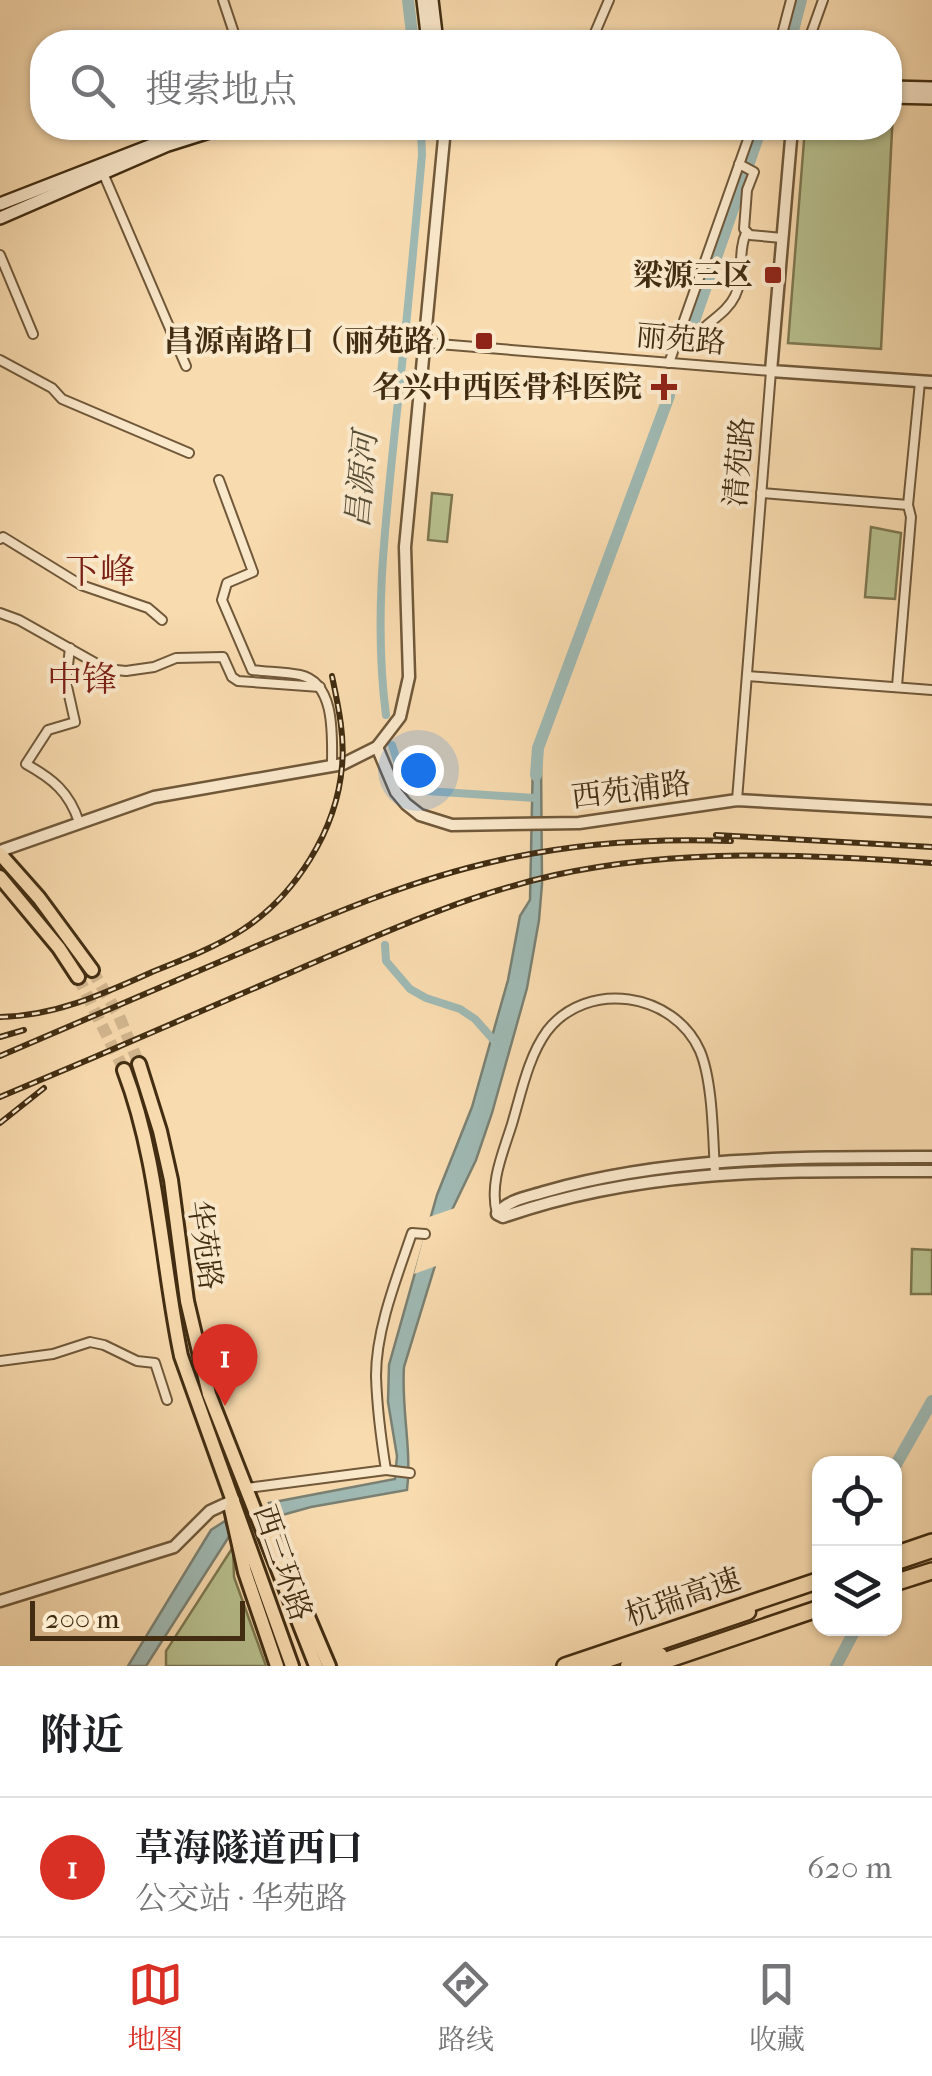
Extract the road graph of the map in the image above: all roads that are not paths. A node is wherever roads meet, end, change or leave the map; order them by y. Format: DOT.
graph roads {
  1 [pos="223,0"];
  2 [pos="422,0"];
  3 [pos="432,0"];
  4 [pos="608,0"];
  5 [pos="790,0"];
  6 [pos="823,0"];
  7 [pos="234,30"];
  8 [pos="426,30"];
  9 [pos="436,30"];
  10 [pos="596,30"];
  11 [pos="783,30"];
  12 [pos="812,30"];
  13 [pos="902,87"];
  14 [pos="932,88"];
  15 [pos="902,97"];
  16 [pos="932,98"];
  17 [pos="165,140"];
  18 [pos="190,140"];
  19 [pos="444,140"];
  20 [pos="748,140"];
  21 [pos="791,140"];
  22 [pos="739,164"];
  23 [pos="103,173"];
  24 [pos="733,181"];
  25 [pos="748,190"];
  26 [pos="0,204"];
  27 [pos="0,218"];
  28 [pos="746,233"];
  29 [pos="782,238"];
  30 [pos="0,255"];
  31 [pos="33,334"];
  32 [pos="426,343"];
  33 [pos="692,344"];
  34 [pos="0,360"];
  35 [pos="669,364"];
  36 [pos="186,366"];
  37 [pos="771,371"];
  38 [pos="926,382"];
  39 [pos="189,453"];
  40 [pos="218,480"];
  41 [pos="761,493"];
  42 [pos="908,505"];
  43 [pos="0,539"];
  44 [pos="0,612"];
  45 [pos="162,620"];
  46 [pos="70,648"];
  47 [pos="747,676"];
  48 [pos="897,686"];
  49 [pos="320,687"];
  50 [pos="932,690"];
  51 [pos="377,747"];
  52 [pos="337,765"];
  53 [pos="737,800"];
  54 [pos="932,811"];
  55 [pos="79,822"];
  56 [pos="0,852"];
  57 [pos="0,877"];
  58 [pos="92,970"];
  59 [pos="78,977"];
  60 [pos="139,1064"];
  61 [pos="124,1070"];
  62 [pos="932,1157"];
  63 [pos="714,1168"];
  64 [pos="932,1171"];
  65 [pos="497,1214"];
  66 [pos="425,1234"];
  67 [pos="0,1361"];
  68 [pos="167,1400"];
  69 [pos="389,1471"];
  70 [pos="410,1472"];
  71 [pos="248,1488"];
  72 [pos="232,1501"];
  73 [pos="932,1542"];
  74 [pos="932,1550"];
  75 [pos="902,1552"];
  76 [pos="902,1560"];
  77 [pos="932,1567"];
  78 [pos="902,1577"];
  79 [pos="812,1583"];
  80 [pos="812,1591"];
  81 [pos="0,1601"];
  82 [pos="812,1609"];
  83 [pos="812,1610"];
  84 [pos="812,1610"];
  85 [pos="277,1666"];
  86 [pos="292,1666"];
  87 [pos="316,1666"];
  88 [pos="330,1666"];
  89 [pos="565,1666"];
  90 [pos="589,1666"];
  91 [pos="628,1666"];
  92 [pos="648,1666"];
  93 [pos="673,1666"];
  1 -- 7 [label="street"];
  2 -- 8 [label="main road"];
  3 -- 9 [label="main road"];
  4 -- 10 [label="street"];
  5 -- 11 [label="street"];
  6 -- 12 [label="street"];
  13 -- 14 [label="main road"];
  15 -- 16 [label="main road"];
  17 -- 26 [label="main road"];
  18 -- 23 [label="main road"];
  19 -- 32 [label="street"];
  20 -- 22 [label="street"];
  21 -- 29 [label="street, 清苑路"];
  22 -- 24 [label="street"];
  22 -- 25 [label="street"];
  23 -- 27 [label="main road"];
  23 -- 36 [label="street"];
  24 -- 25 [label="street"];
  24 -- 35 [label="street"];
  25 -- 28 [label="street"];
  28 -- 29 [label="street"];
  28 -- 33 [label="street"];
  29 -- 37 [label="street, 清苑路"];
  30 -- 31 [label="street"];
  32 -- 35 [label="street, 丽苑路"];
  32 -- 51 [label="street"];
  34 -- 39 [label="street"];
  35 -- 37 [label="street, 丽苑路"];
  37 -- 38 [label="street, 丽苑路"];
  37 -- 41 [label="street, 清苑路"];
  38 -- 42 [label="street"];
  40 -- 49 [label="street"];
  41 -- 42 [label="street"];
  41 -- 47 [label="street, 清苑路"];
  42 -- 48 [label="street"];
  43 -- 45 [label="street"];
  44 -- 46 [label="street"];
  46 -- 49 [label="street"];
  46 -- 55 [label="street"];
  47 -- 48 [label="street"];
  47 -- 53 [label="street, 清苑路"];
  48 -- 50 [label="street"];
  49 -- 52 [label="street"];
  51 -- 52 [label="street"];
  51 -- 53 [label="street, 西苑浦路"];
  52 -- 55 [label="street"];
  53 -- 54 [label="street, 西苑浦路"];
  55 -- 56 [label="street"];
  56 -- 58 [label="main road"];
  57 -- 59 [label="main road"];
  60 -- 71 [label="main road, 华苑路"];
  61 -- 72 [label="main road, 华苑路"];
  62 -- 63 [label="street"];
  63 -- 64 [label="street"];
  63 -- 65 [label="street"];
  63 -- 65 [label="street"];
  66 -- 69 [label="street"];
  67 -- 68 [label="street"];
  69 -- 70 [label="street"];
  69 -- 71 [label="street"];
  71 -- 87 [label="main road, 西三环路"];
  71 -- 88 [label="main road"];
  72 -- 81 [label="street"];
  72 -- 85 [label="main road"];
  72 -- 86 [label="main road, 西三环路"];
  73 -- 75 [label="highway"];
  74 -- 76 [label="highway"];
  77 -- 78 [label="highway"];
  79 -- 89 [label="highway, 杭瑞高速"];
  80 -- 90 [label="highway"];
  82 -- 91 [label="highway"];
  83 -- 92 [label="highway, 杭瑞高速"];
  84 -- 93 [label="highway"];
}
